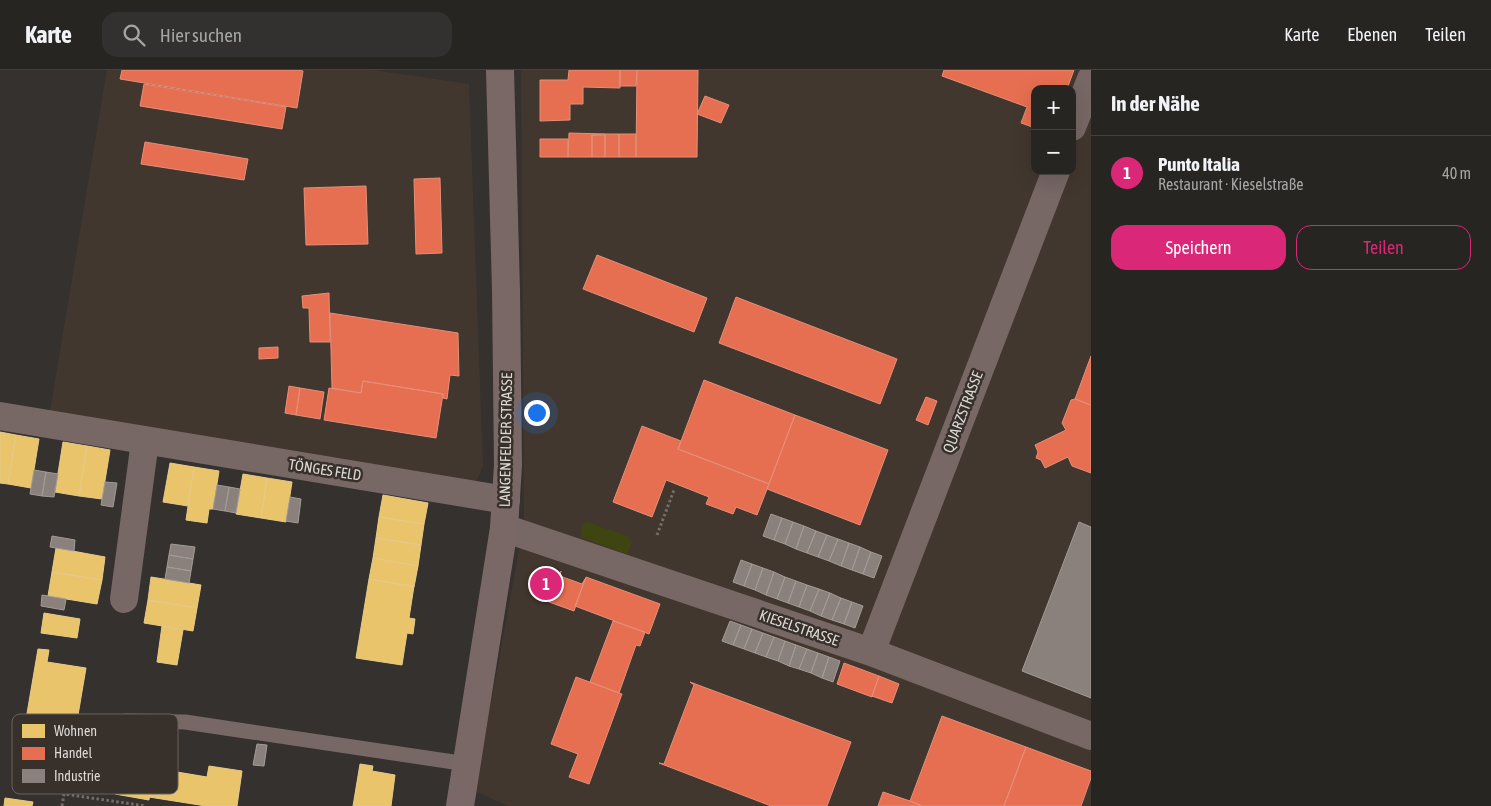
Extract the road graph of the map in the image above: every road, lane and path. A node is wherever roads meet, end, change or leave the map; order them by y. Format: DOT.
graph roads {
  1 [pos="500,70"];
  2 [pos="1091,79"];
  3 [pos="1076,118"];
  4 [pos="1054,175"];
  5 [pos="0,416"];
  6 [pos="145,441"];
  7 [pos="674,490"];
  8 [pos="506,500"];
  9 [pos="504,528"];
  10 [pos="657,535"];
  11 [pos="124,599"];
  12 [pos="871,652"];
  13 [pos="178,722"];
  14 [pos="1091,736"];
  15 [pos="467,764"];
  16 [pos="62,806"];
  17 [pos="146,806"];
  18 [pos="460,806"];
  1 -- 8 [label="street, LANGENFELDER STRASSE"];
  2 -- 3 [label="street"];
  4 -- 12 [label="street, QUARZSTRASSE"];
  5 -- 6 [label="street, TÖNGES FELD"];
  6 -- 8 [label="street, TÖNGES FELD"];
  6 -- 11 [label="street"];
  7 -- 10 [label="path"];
  8 -- 9 [label="street, LANGENFELDER STRASSE"];
  9 -- 12 [label="street, KIESELSTRASSE"];
  9 -- 15 [label="street, LANGENFELDER STRASSE"];
  12 -- 14 [label="street, KIESELSTRASSE"];
  13 -- 15 [label="lane"];
  15 -- 18 [label="street, LANGENFELDER STRASSE"];
  16 -- 17 [label="path"];
}
